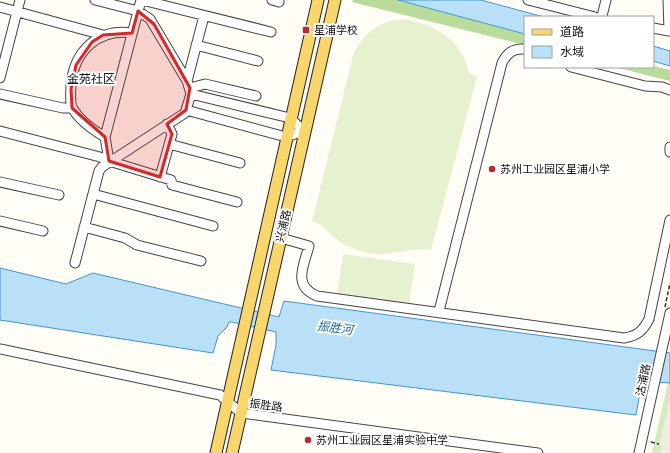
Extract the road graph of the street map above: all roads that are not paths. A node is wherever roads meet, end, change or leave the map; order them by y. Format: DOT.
graph roads {
  1 [pos="20,0"];
  2 [pos="95,0"];
  3 [pos="141,0"];
  4 [pos="318,0"];
  5 [pos="334,0"];
  6 [pos="528,0"];
  7 [pos="606,0"];
  8 [pos="668,0"];
  9 [pos="0,7"];
  10 [pos="138,11"];
  11 [pos="17,12"];
  12 [pos="204,16"];
  13 [pos="597,16"];
  14 [pos="601,16"];
  15 [pos="654,28"];
  16 [pos="271,32"];
  17 [pos="132,33"];
  18 [pos="103,35"];
  19 [pos="196,45"];
  20 [pos="524,49"];
  21 [pos="3,57"];
  22 [pos="258,61"];
  23 [pos="575,68"];
  24 [pos="0,78"];
  25 [pos="189,88"];
  26 [pos="670,90"];
  27 [pos="0,94"];
  28 [pos="256,96"];
  29 [pos="72,108"];
  30 [pos="186,110"];
  31 [pos="290,118"];
  32 [pos="167,124"];
  33 [pos="0,131"];
  34 [pos="304,131"];
  35 [pos="105,137"];
  36 [pos="286,137"];
  37 [pos="169,144"];
  38 [pos="670,147"];
  39 [pos="670,152"];
  40 [pos="109,161"];
  41 [pos="240,162"];
  42 [pos="160,177"];
  43 [pos="0,182"];
  44 [pos="93,194"];
  45 [pos="59,195"];
  46 [pos="236,202"];
  47 [pos="670,220"];
  48 [pos="0,221"];
  49 [pos="213,226"];
  50 [pos="84,227"];
  51 [pos="43,231"];
  52 [pos="281,238"];
  53 [pos="201,261"];
  54 [pos="75,263"];
  55 [pos="438,311"];
  56 [pos="670,313"];
  57 [pos="0,349"];
  58 [pos="228,401"];
  59 [pos="241,414"];
  60 [pos="216,453"];
  61 [pos="232,453"];
  62 [pos="538,453"];
  63 [pos="639,453"];
  1 -- 11 [label="street"];
  2 -- 10 [label="street"];
  3 -- 10 [label="street"];
  3 -- 12 [label="street"];
  4 -- 31 [label="main road, 兴浦路"];
  5 -- 34 [label="main road, 兴浦路"];
  6 -- 13 [label="street"];
  7 -- 14 [label="street"];
  8 -- 15 [label="street"];
  9 -- 11 [label="street"];
  10 -- 17 [label="street"];
  10 -- 25 [label="street"];
  11 -- 18 [label="street"];
  11 -- 21 [label="street"];
  12 -- 16 [label="street"];
  12 -- 19 [label="street"];
  17 -- 18 [label="street"];
  17 -- 35 [label="street"];
  18 -- 29 [label="street"];
  19 -- 22 [label="street"];
  19 -- 25 [label="street"];
  20 -- 55 [label="street"];
  21 -- 24 [label="street"];
  23 -- 26 [label="street"];
  25 -- 28 [label="street"];
  25 -- 30 [label="street"];
  25 -- 31 [label="street"];
  27 -- 29 [label="street"];
  29 -- 35 [label="street"];
  30 -- 32 [label="street"];
  30 -- 36 [label="street"];
  31 -- 34 [label="street"];
  31 -- 36 [label="main road, 兴浦路"];
  32 -- 37 [label="street"];
  32 -- 40 [label="street"];
  33 -- 40 [label="street"];
  34 -- 36 [label="street"];
  34 -- 52 [label="main road, 兴浦路"];
  35 -- 40 [label="street"];
  36 -- 58 [label="main road, 兴浦路"];
  37 -- 41 [label="street"];
  37 -- 42 [label="street"];
  38 -- 39 [label="street"];
  40 -- 42 [label="street"];
  40 -- 44 [label="street"];
  42 -- 46 [label="street"];
  43 -- 45 [label="street"];
  44 -- 49 [label="street"];
  44 -- 50 [label="street"];
  47 -- 55 [label="street"];
  48 -- 51 [label="street"];
  50 -- 53 [label="street"];
  50 -- 54 [label="street"];
  52 -- 55 [label="street"];
  52 -- 59 [label="main road, 兴浦路"];
  56 -- 63 [label="street, 沽浦路"];
  57 -- 58 [label="street, 振胜路"];
  58 -- 59 [label="street, 振胜路"];
  58 -- 60 [label="main road, 兴浦路"];
  59 -- 61 [label="main road, 兴浦路"];
  59 -- 62 [label="street, 振胜路"];
}
